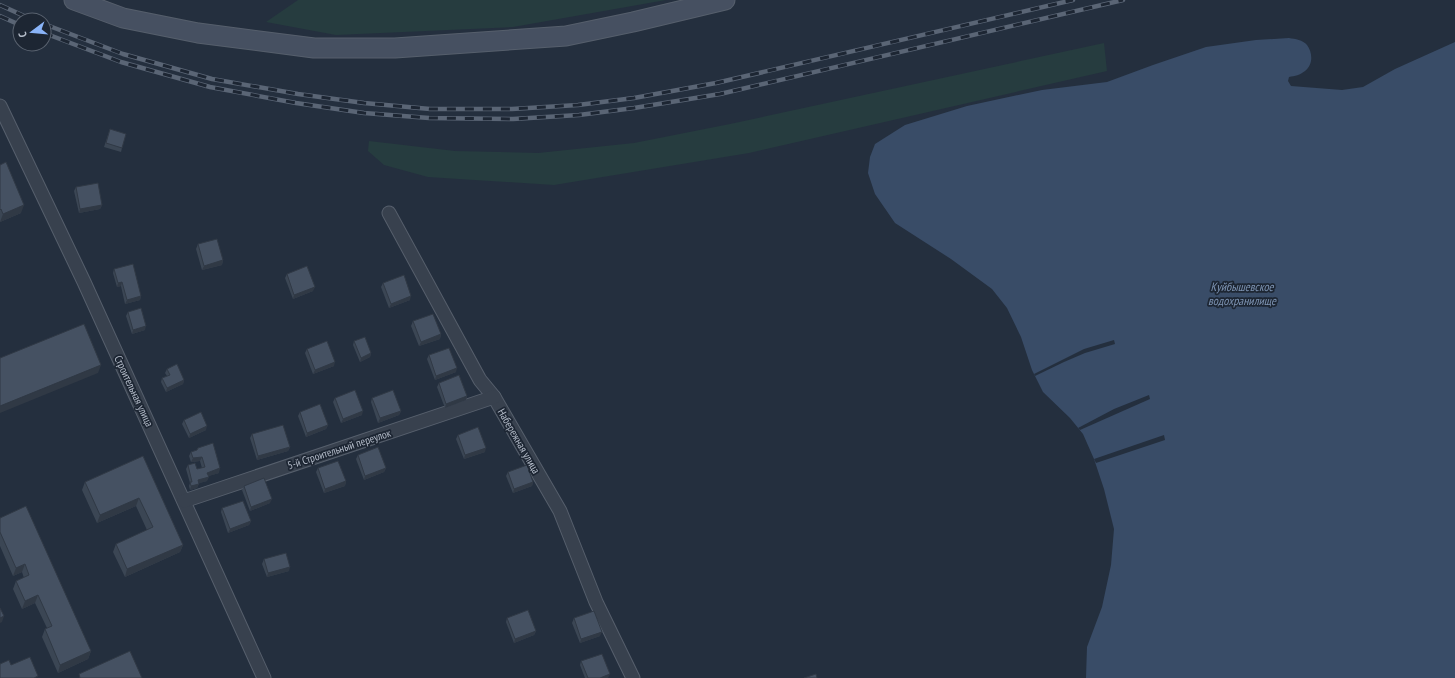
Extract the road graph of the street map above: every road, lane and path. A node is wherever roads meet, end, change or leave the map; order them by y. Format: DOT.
graph roads {
  1 [pos="74,0"];
  2 [pos="725,0"];
  3 [pos="0,106"];
  4 [pos="389,213"];
  5 [pos="494,397"];
  6 [pos="184,501"];
  7 [pos="264,678"];
  8 [pos="633,678"];
  1 -- 2 [label="main road"];
  3 -- 6 [label="street, Строительная улица"];
  4 -- 5 [label="street, Набережная улица"];
  5 -- 6 [label="street, 5-й Строительный переулок"];
  5 -- 8 [label="street, Набережная улица"];
  6 -- 7 [label="street, Строительная улица"];
}
